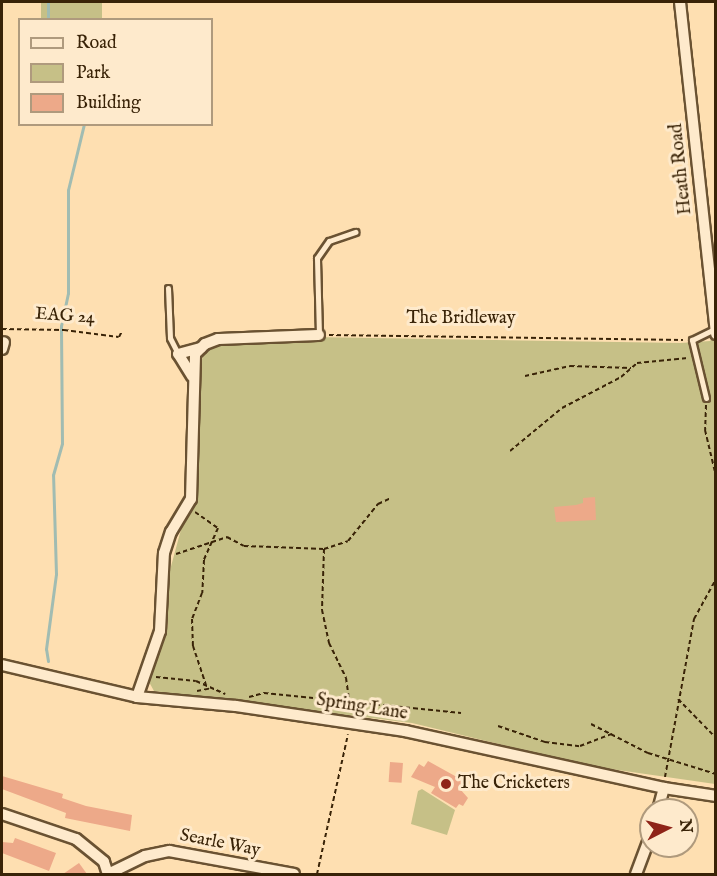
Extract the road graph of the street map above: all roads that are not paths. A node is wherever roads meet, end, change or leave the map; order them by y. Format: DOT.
graph roads {
  1 [pos="680,2"];
  2 [pos="355,232"];
  3 [pos="168,288"];
  4 [pos="715,332"];
  5 [pos="319,335"];
  6 [pos="203,346"];
  7 [pos="178,354"];
  8 [pos="192,376"];
  9 [pos="706,398"];
  10 [pos="2,665"];
  11 [pos="137,697"];
  12 [pos="664,788"];
  13 [pos="716,796"];
  14 [pos="661,798"];
  15 [pos="2,814"];
  16 [pos="642,858"];
  17 [pos="108,874"];
  18 [pos="294,874"];
  19 [pos="636,874"];
  1 -- 4 [label="street, Heath Road"];
  2 -- 5 [label="lane"];
  3 -- 7 [label="lane"];
  4 -- 9 [label="lane"];
  5 -- 6 [label="street"];
  6 -- 7 [label="street"];
  6 -- 8 [label="street"];
  7 -- 8 [label="street"];
  8 -- 11 [label="street"];
  10 -- 11 [label="street, Spring Lane"];
  11 -- 12 [label="street, Spring Lane"];
  12 -- 13 [label="street, Spring Lane"];
  12 -- 14 [label="street"];
  15 -- 17 [label="street"];
  16 -- 19 [label="street"];
  17 -- 18 [label="street, Searle Way"];
}
